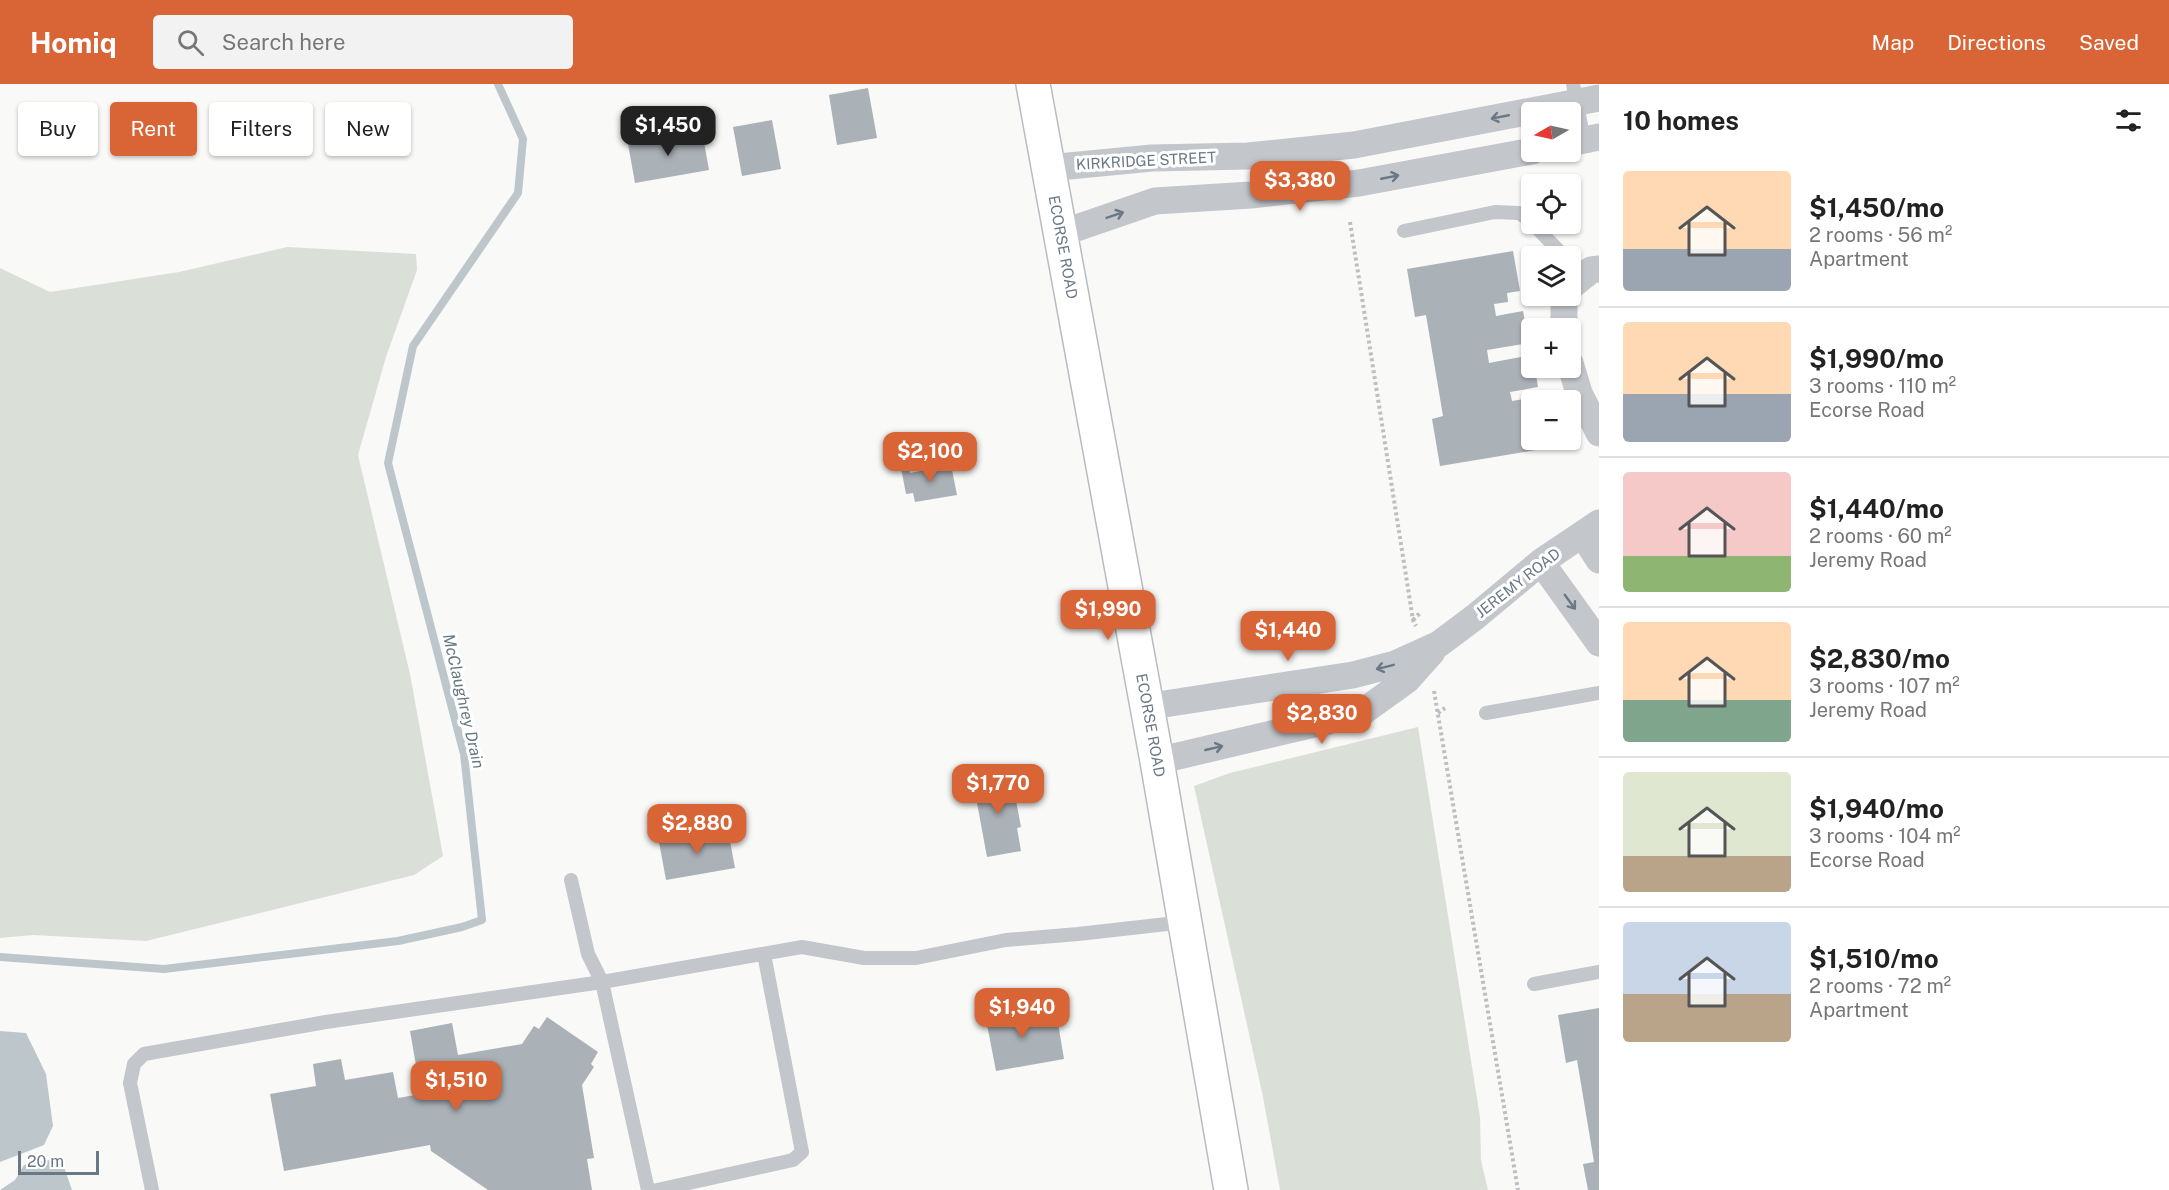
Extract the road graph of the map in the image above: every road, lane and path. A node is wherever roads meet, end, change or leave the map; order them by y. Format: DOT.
graph roads {
  1 [pos="1033,84"];
  2 [pos="1583,95"];
  3 [pos="1584,140"];
  4 [pos="1521,153"];
  5 [pos="1048,168"];
  6 [pos="1521,215"];
  7 [pos="1350,222"];
  8 [pos="1404,231"];
  9 [pos="1059,234"];
  10 [pos="1543,234"];
  11 [pos="1554,246"];
  12 [pos="1574,378"];
  13 [pos="1599,433"];
  14 [pos="1591,529"];
  15 [pos="1599,560"];
  16 [pos="1541,562"];
  17 [pos="1421,612"];
  18 [pos="1413,620"];
  19 [pos="1599,643"];
  20 [pos="1431,650"];
  21 [pos="1599,693"];
  22 [pos="1145,707"];
  23 [pos="1446,708"];
  24 [pos="1486,713"];
  25 [pos="1438,714"];
  26 [pos="1157,761"];
  27 [pos="571,880"];
  28 [pos="1185,922"];
  29 [pos="764,954"];
  30 [pos="1599,972"];
  31 [pos="602,982"];
  32 [pos="1534,984"];
  33 [pos="152,1190"];
  34 [pos="648,1190"];
  35 [pos="657,1190"];
  36 [pos="1231,1190"];
  37 [pos="1518,1190"];
  1 -- 5 [label="main road, ECORSE ROAD"];
  2 -- 3 [label="lane"];
  2 -- 5 [label="street, KIRKRIDGE STREET, one-way"];
  9 -- 4 [label="street, one-way"];
  5 -- 9 [label="main road, ECORSE ROAD"];
  6 -- 8 [label="lane"];
  7 -- 18 [label="path"];
  9 -- 22 [label="main road, ECORSE ROAD"];
  10 -- 11 [label="lane"];
  12 -- 13 [label="street"];
  14 -- 15 [label="street"];
  14 -- 16 [label="street, JEREMY ROAD"];
  16 -- 19 [label="street, one-way"];
  16 -- 20 [label="street, JEREMY ROAD"];
  17 -- 18 [label="path"];
  18 -- 20 [label="path"];
  20 -- 22 [label="street, JEREMY ROAD, one-way"];
  20 -- 25 [label="path"];
  26 -- 20 [label="street, JEREMY ROAD, one-way"];
  21 -- 24 [label="lane"];
  22 -- 26 [label="main road, ECORSE ROAD"];
  23 -- 25 [label="path"];
  25 -- 37 [label="path"];
  26 -- 28 [label="main road, ECORSE ROAD"];
  27 -- 31 [label="lane"];
  28 -- 29 [label="lane"];
  28 -- 36 [label="main road, ECORSE ROAD"];
  29 -- 31 [label="lane"];
  29 -- 35 [label="lane"];
  30 -- 32 [label="lane"];
  31 -- 33 [label="lane"];
  31 -- 34 [label="lane"];
}
